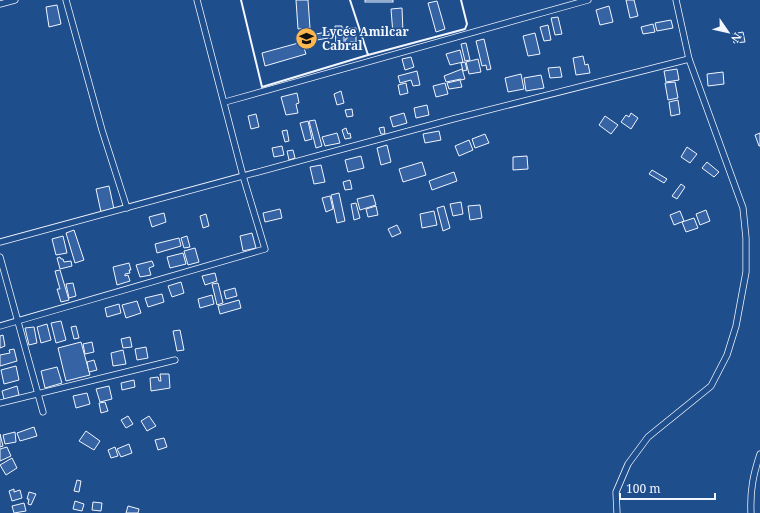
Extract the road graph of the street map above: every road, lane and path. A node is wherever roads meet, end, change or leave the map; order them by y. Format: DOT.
graph roads {
  1 [pos="15,0"];
  2 [pos="66,0"];
  3 [pos="197,0"];
  4 [pos="588,0"];
  5 [pos="676,0"];
  6 [pos="0,4"];
  7 [pos="689,59"];
  8 [pos="225,102"];
  9 [pos="243,176"];
  10 [pos="127,208"];
  11 [pos="0,242"];
  12 [pos="0,257"];
  13 [pos="18,321"];
  14 [pos="0,326"];
  15 [pos="175,360"];
  16 [pos="38,394"];
  17 [pos="0,403"];
  18 [pos="43,412"];
  19 [pos="760,454"];
  20 [pos="757,468"];
  21 [pos="617,513"];
  22 [pos="751,513"];
  1 -- 6 [label="street"];
  2 -- 10 [label="street"];
  3 -- 8 [label="street"];
  4 -- 8 [label="street"];
  5 -- 7 [label="street"];
  7 -- 9 [label="street"];
  7 -- 21 [label="street"];
  8 -- 9 [label="street"];
  9 -- 10 [label="street"];
  9 -- 13 [label="street"];
  10 -- 11 [label="street"];
  12 -- 13 [label="street"];
  13 -- 14 [label="street"];
  13 -- 16 [label="street"];
  15 -- 16 [label="street"];
  16 -- 17 [label="street"];
  16 -- 18 [label="street"];
  19 -- 20 [label="street"];
  20 -- 22 [label="street"];
}
